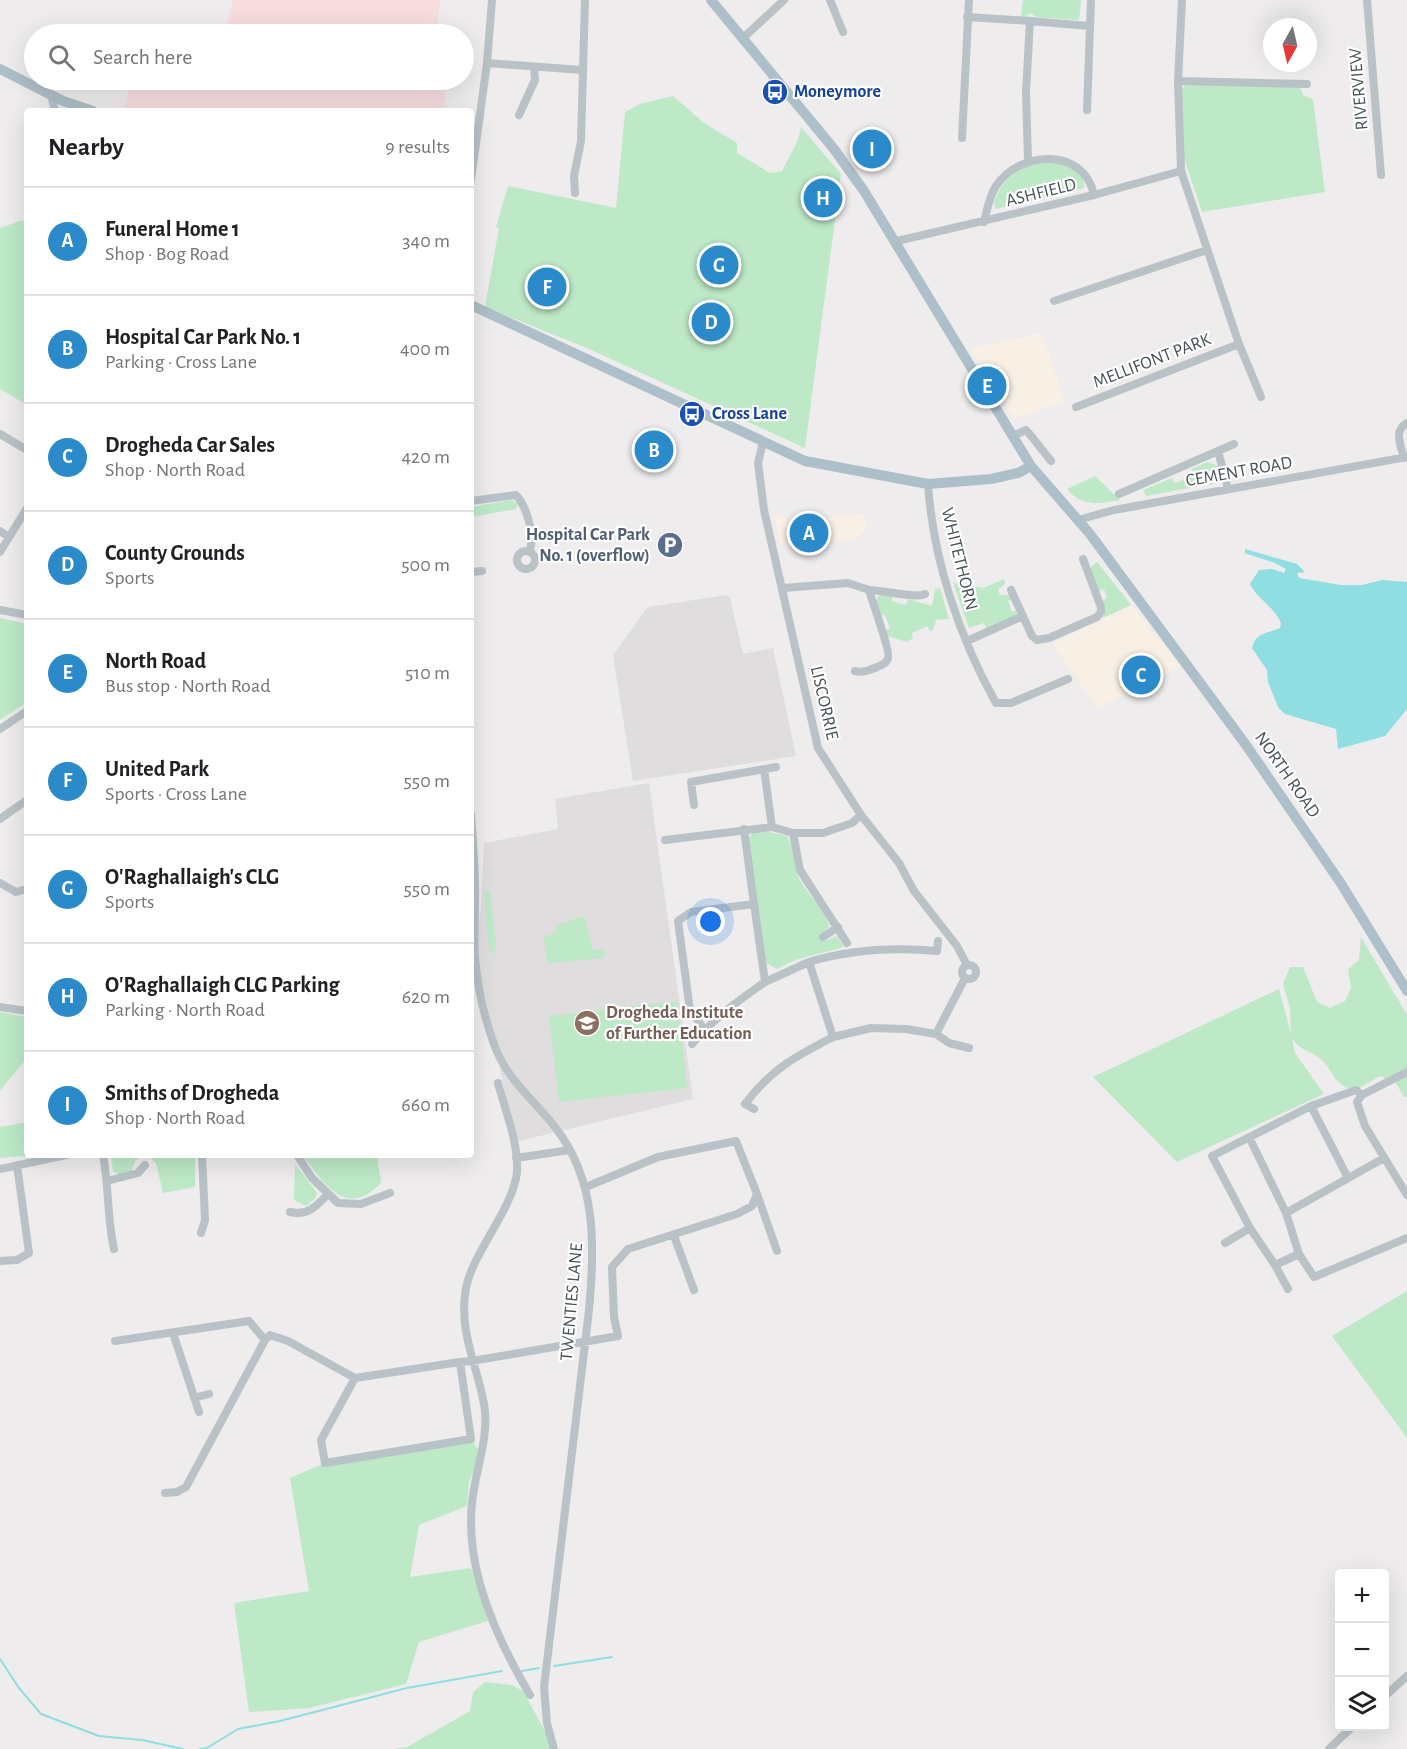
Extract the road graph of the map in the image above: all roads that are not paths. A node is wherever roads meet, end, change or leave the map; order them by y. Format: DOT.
graph roads {
  1 [pos="492,0"];
  2 [pos="585,0"];
  3 [pos="711,0"];
  4 [pos="784,0"];
  5 [pos="830,0"];
  6 [pos="969,0"];
  7 [pos="1091,0"];
  8 [pos="1182,0"];
  9 [pos="1367,0"];
  10 [pos="968,17"];
  11 [pos="1029,21"];
  12 [pos="1089,26"];
  13 [pos="843,32"];
  14 [pos="742,39"];
  15 [pos="487,63"];
  16 [pos="534,67"];
  17 [pos="0,69"];
  18 [pos="582,70"];
  19 [pos="24,81"];
  20 [pos="1178,81"];
  21 [pos="1307,84"];
  22 [pos="41,90"];
  23 [pos="51,95"];
  24 [pos="54,108"];
  25 [pos="85,108"];
  26 [pos="1087,110"];
  27 [pos="519,115"];
  28 [pos="962,138"];
  29 [pos="474,158"];
  30 [pos="1028,161"];
  31 [pos="1181,171"];
  32 [pos="1381,175"];
  33 [pos="575,193"];
  34 [pos="1094,195"];
  35 [pos="984,222"];
  36 [pos="897,241"];
  37 [pos="1207,250"];
  38 [pos="1054,302"];
  39 [pos="474,306"];
  40 [pos="1239,344"];
  41 [pos="1261,397"];
  42 [pos="1076,407"];
  43 [pos="1407,423"];
  44 [pos="0,434"];
  45 [pos="1013,436"];
  46 [pos="763,442"];
  47 [pos="1234,444"];
  48 [pos="24,448"];
  49 [pos="1218,451"];
  50 [pos="1406,458"];
  51 [pos="1051,461"];
  52 [pos="1031,466"];
  53 [pos="928,484"];
  54 [pos="1228,489"];
  55 [pos="1119,494"];
  56 [pos="474,501"];
  57 [pos="24,513"];
  58 [pos="1078,520"];
  59 [pos="0,531"];
  60 [pos="9,537"];
  61 [pos="0,552"];
  62 [pos="530,552"];
  63 [pos="1083,559"];
  64 [pos="482,571"];
  65 [pos="474,572"];
  66 [pos="783,588"];
  67 [pos="869,590"];
  68 [pos="1011,590"];
  69 [pos="925,594"];
  70 [pos="0,610"];
  71 [pos="24,614"];
  72 [pos="1023,616"];
  73 [pos="967,641"];
  74 [pos="855,671"];
  75 [pos="1068,680"];
  76 [pos="24,713"];
  77 [pos="0,729"];
  78 [pos="776,767"];
  79 [pos="764,769"];
  80 [pos="24,802"];
  81 [pos="694,805"];
  82 [pos="861,815"];
  83 [pos="0,819"];
  84 [pos="772,827"];
  85 [pos="744,829"];
  86 [pos="794,833"];
  87 [pos="665,840"];
  88 [pos="0,883"];
  89 [pos="24,890"];
  90 [pos="754,904"];
  91 [pos="474,916"];
  92 [pos="838,927"];
  93 [pos="823,937"];
  94 [pos="938,941"];
  95 [pos="847,943"];
  96 [pos="809,962"];
  97 [pos="765,982"];
  98 [pos="1407,991"];
  99 [pos="0,1007"];
  100 [pos="24,1011"];
  101 [pos="704,1029"];
  102 [pos="936,1034"];
  103 [pos="833,1037"];
  104 [pos="692,1044"];
  105 [pos="969,1048"];
  106 [pos="1407,1072"];
  107 [pos="498,1083"];
  108 [pos="1362,1095"];
  109 [pos="1311,1106"];
  110 [pos="754,1109"];
  111 [pos="1249,1137"];
  112 [pos="570,1150"];
  113 [pos="51,1158"];
  114 [pos="103,1158"];
  115 [pos="202,1158"];
  116 [pos="299,1158"];
  117 [pos="516,1158"];
  118 [pos="1384,1158"];
  119 [pos="17,1165"];
  120 [pos="145,1165"];
  121 [pos="0,1169"];
  122 [pos="1348,1178"];
  123 [pos="107,1181"];
  124 [pos="586,1187"];
  125 [pos="390,1193"];
  126 [pos="758,1194"];
  127 [pos="327,1195"];
  128 [pos="1407,1195"];
  129 [pos="290,1212"];
  130 [pos="1286,1213"];
  131 [pos="1250,1228"];
  132 [pos="201,1233"];
  133 [pos="674,1236"];
  134 [pos="1407,1238"];
  135 [pos="1225,1243"];
  136 [pos="114,1249"];
  137 [pos="777,1251"];
  138 [pos="1299,1254"];
  139 [pos="0,1261"];
  140 [pos="1275,1266"];
  141 [pos="1288,1289"];
  142 [pos="694,1290"];
  143 [pos="173,1333"];
  144 [pos="265,1340"];
  145 [pos="115,1341"];
  146 [pos="585,1341"];
  147 [pos="472,1361"];
  148 [pos="460,1362"];
  149 [pos="355,1378"];
  150 [pos="209,1394"];
  151 [pos="194,1398"];
  152 [pos="199,1412"];
  153 [pos="165,1493"];
  154 [pos="1407,1676"];
  155 [pos="1389,1692"];
  156 [pos="530,1695"];
  157 [pos="1348,1731"];
  158 [pos="554,1749"];
  159 [pos="1329,1749"];
  1 -- 15 [label="street"];
  2 -- 18 [label="street"];
  3 -- 14 [label="main road, NORTH ROAD"];
  4 -- 14 [label="street"];
  5 -- 13 [label="street"];
  6 -- 10 [label="street"];
  7 -- 12 [label="street"];
  8 -- 20 [label="street, MELLIFONT PARK"];
  9 -- 32 [label="street, RIVERVIEW"];
  10 -- 11 [label="street"];
  10 -- 28 [label="street"];
  11 -- 12 [label="street"];
  11 -- 30 [label="street, ASHFIELD"];
  12 -- 26 [label="street"];
  14 -- 36 [label="main road, NORTH ROAD"];
  15 -- 16 [label="street"];
  15 -- 29 [label="street"];
  16 -- 18 [label="street"];
  16 -- 27 [label="street"];
  17 -- 19 [label="main road"];
  18 -- 33 [label="street"];
  20 -- 21 [label="street"];
  20 -- 31 [label="street, MELLIFONT PARK"];
  22 -- 23 [label="main road"];
  23 -- 24 [label="street"];
  23 -- 25 [label="main road"];
  30 -- 34 [label="street, ASHFIELD"];
  30 -- 35 [label="street, ASHFIELD"];
  31 -- 34 [label="street"];
  31 -- 37 [label="street, MELLIFONT PARK"];
  34 -- 35 [label="street, ASHFIELD"];
  35 -- 36 [label="street, ASHFIELD"];
  36 -- 45 [label="main road, NORTH ROAD"];
  37 -- 38 [label="street"];
  37 -- 40 [label="street, MELLIFONT PARK"];
  39 -- 46 [label="main road"];
  40 -- 41 [label="street, MELLIFONT PARK"];
  40 -- 42 [label="street, MELLIFONT PARK"];
  43 -- 50 [label="street"];
  44 -- 48 [label="street"];
  45 -- 51 [label="street"];
  45 -- 52 [label="main road, NORTH ROAD"];
  46 -- 53 [label="main road"];
  46 -- 66 [label="street, LISCORRIE"];
  47 -- 49 [label="street"];
  49 -- 54 [label="street"];
  49 -- 55 [label="street"];
  50 -- 54 [label="street, CEMENT ROAD"];
  52 -- 53 [label="main road"];
  52 -- 58 [label="main road, NORTH ROAD"];
  53 -- 73 [label="street, WHITETHORN"];
  54 -- 58 [label="street, CEMENT ROAD"];
  56 -- 62 [label="street"];
  57 -- 60 [label="street"];
  58 -- 98 [label="main road, NORTH ROAD"];
  59 -- 60 [label="street"];
  60 -- 61 [label="street"];
  63 -- 72 [label="street"];
  64 -- 65 [label="street"];
  66 -- 67 [label="street"];
  66 -- 82 [label="street, LISCORRIE"];
  67 -- 69 [label="street"];
  67 -- 74 [label="street"];
  68 -- 72 [label="street"];
  70 -- 71 [label="street"];
  72 -- 73 [label="street, WHITETHORN"];
  73 -- 75 [label="street, WHITETHORN"];
  76 -- 77 [label="street"];
  78 -- 79 [label="street"];
  79 -- 81 [label="street"];
  79 -- 84 [label="street"];
  80 -- 83 [label="street"];
  82 -- 86 [label="street"];
  82 -- 102 [label="street, LISCORRIE"];
  84 -- 85 [label="street"];
  84 -- 86 [label="street"];
  85 -- 87 [label="street"];
  85 -- 90 [label="street"];
  86 -- 92 [label="street"];
  88 -- 89 [label="street"];
  90 -- 97 [label="street"];
  90 -- 101 [label="street"];
  91 -- 112 [label="street, TWENTIES LANE"];
  92 -- 93 [label="street"];
  92 -- 95 [label="street"];
  94 -- 96 [label="street"];
  96 -- 97 [label="street"];
  96 -- 103 [label="street"];
  97 -- 101 [label="street"];
  99 -- 100 [label="street"];
  101 -- 104 [label="street"];
  102 -- 103 [label="street"];
  102 -- 105 [label="street"];
  103 -- 110 [label="street"];
  106 -- 108 [label="street"];
  107 -- 117 [label="street"];
  108 -- 109 [label="street"];
  108 -- 118 [label="street"];
  109 -- 111 [label="street"];
  109 -- 122 [label="street"];
  111 -- 130 [label="street"];
  111 -- 131 [label="street"];
  112 -- 117 [label="street"];
  112 -- 124 [label="street, TWENTIES LANE"];
  113 -- 119 [label="street"];
  114 -- 123 [label="street"];
  115 -- 132 [label="street"];
  116 -- 127 [label="street"];
  117 -- 147 [label="street"];
  118 -- 122 [label="street"];
  118 -- 128 [label="street"];
  119 -- 121 [label="street"];
  119 -- 139 [label="street"];
  120 -- 123 [label="street"];
  122 -- 130 [label="street"];
  123 -- 136 [label="street"];
  124 -- 126 [label="street"];
  124 -- 146 [label="street, TWENTIES LANE"];
  125 -- 127 [label="street"];
  126 -- 133 [label="street"];
  126 -- 137 [label="street"];
  127 -- 129 [label="street"];
  130 -- 138 [label="street"];
  131 -- 135 [label="street"];
  131 -- 140 [label="street"];
  133 -- 142 [label="street"];
  133 -- 146 [label="street"];
  134 -- 138 [label="street"];
  138 -- 140 [label="street"];
  140 -- 141 [label="street"];
  143 -- 144 [label="street"];
  143 -- 145 [label="street"];
  143 -- 151 [label="street"];
  144 -- 149 [label="street"];
  144 -- 153 [label="street"];
  146 -- 147 [label="street"];
  146 -- 158 [label="street, TWENTIES LANE"];
  147 -- 148 [label="street"];
  147 -- 156 [label="street"];
  148 -- 149 [label="street"];
  148 -- 149 [label="street"];
  150 -- 151 [label="street"];
  151 -- 152 [label="street"];
  154 -- 155 [label="street"];
  157 -- 159 [label="street"];
}
